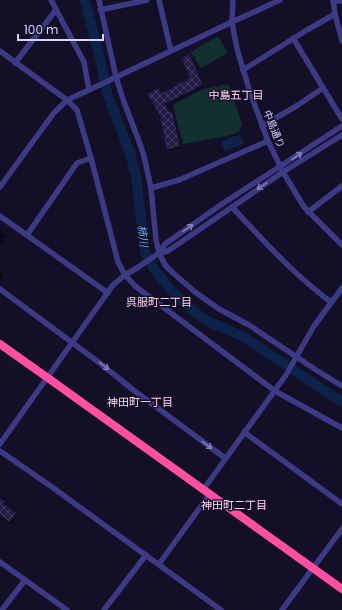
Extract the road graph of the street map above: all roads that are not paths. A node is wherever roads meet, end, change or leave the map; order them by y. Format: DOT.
graph roads {
  1 [pos="51,0"];
  2 [pos="99,0"];
  3 [pos="147,0"];
  4 [pos="159,0"];
  5 [pos="233,0"];
  6 [pos="280,0"];
  7 [pos="333,0"];
  8 [pos="342,1"];
  9 [pos="130,2"];
  10 [pos="56,10"];
  11 [pos="100,10"];
  12 [pos="335,14"];
  13 [pos="232,22"];
  14 [pos="340,29"];
  15 [pos="293,38"];
  16 [pos="342,41"];
  17 [pos="0,51"];
  18 [pos="171,51"];
  19 [pos="14,62"];
  20 [pos="243,70"];
  21 [pos="114,78"];
  22 [pos="323,88"];
  23 [pos="89,90"];
  24 [pos="67,100"];
  25 [pos="342,119"];
  26 [pos="262,126"];
  27 [pos="342,126"];
  28 [pos="342,135"];
  29 [pos="268,142"];
  30 [pos="91,158"];
  31 [pos="282,170"];
  32 [pos="342,186"];
  33 [pos="0,187"];
  34 [pos="151,188"];
  35 [pos="232,207"];
  36 [pos="308,212"];
  37 [pos="0,216"];
  38 [pos="27,235"];
  39 [pos="342,245"];
  40 [pos="157,254"];
  41 [pos="125,274"];
  42 [pos="342,288"];
  43 [pos="0,289"];
  44 [pos="108,293"];
  45 [pos="331,302"];
  46 [pos="73,343"];
  47 [pos="0,344"];
  48 [pos="295,359"];
  49 [pos="48,378"];
  50 [pos="342,386"];
  51 [pos="275,391"];
  52 [pos="342,428"];
  53 [pos="244,432"];
  54 [pos="0,444"];
  55 [pos="0,451"];
  56 [pos="225,458"];
  57 [pos="206,492"];
  58 [pos="342,504"];
  59 [pos="342,529"];
  60 [pos="146,555"];
  61 [pos="0,562"];
  62 [pos="159,564"];
  63 [pos="313,569"];
  64 [pos="25,580"];
  65 [pos="342,589"];
  66 [pos="2,610"];
  67 [pos="66,610"];
  68 [pos="104,610"];
  69 [pos="221,610"];
  70 [pos="282,610"];
  1 -- 10 [label="street"];
  2 -- 11 [label="street"];
  3 -- 9 [label="street"];
  4 -- 18 [label="street"];
  5 -- 13 [label="street, 中島通り"];
  6 -- 13 [label="street"];
  7 -- 8 [label="street"];
  7 -- 12 [label="street"];
  9 -- 11 [label="street"];
  10 -- 19 [label="street"];
  10 -- 23 [label="street"];
  11 -- 21 [label="street"];
  12 -- 14 [label="street"];
  12 -- 15 [label="street"];
  13 -- 18 [label="street"];
  13 -- 20 [label="street, 中島通り"];
  14 -- 16 [label="street"];
  15 -- 20 [label="street"];
  15 -- 22 [label="street"];
  17 -- 19 [label="street"];
  18 -- 21 [label="street"];
  19 -- 24 [label="street"];
  20 -- 26 [label="street, 中島通り"];
  21 -- 23 [label="street"];
  21 -- 34 [label="street"];
  22 -- 25 [label="street"];
  22 -- 26 [label="street"];
  23 -- 24 [label="street"];
  24 -- 30 [label="street"];
  24 -- 33 [label="street"];
  26 -- 29 [label="street, 中島通り"];
  31 -- 27 [label="street, one-way"];
  28 -- 31 [label="street"];
  29 -- 31 [label="street, 中島通り"];
  29 -- 34 [label="street"];
  30 -- 38 [label="street"];
  30 -- 41 [label="street"];
  31 -- 35 [label="street, one-way"];
  31 -- 36 [label="street, 中島通り"];
  40 -- 31 [label="street, one-way"];
  32 -- 36 [label="street"];
  34 -- 40 [label="street"];
  35 -- 40 [label="street"];
  35 -- 45 [label="street"];
  36 -- 39 [label="street, 中島通り"];
  37 -- 38 [label="street"];
  38 -- 44 [label="street"];
  40 -- 41 [label="street"];
  40 -- 48 [label="street"];
  41 -- 44 [label="street"];
  41 -- 51 [label="street"];
  42 -- 45 [label="street"];
  43 -- 46 [label="street"];
  44 -- 46 [label="street"];
  45 -- 48 [label="street"];
  46 -- 49 [label="street"];
  46 -- 56 [label="street, one-way"];
  47 -- 49 [label="highway"];
  48 -- 50 [label="street"];
  48 -- 51 [label="street"];
  49 -- 54 [label="street"];
  49 -- 57 [label="highway"];
  51 -- 52 [label="street"];
  51 -- 53 [label="street"];
  53 -- 56 [label="street"];
  53 -- 58 [label="street"];
  55 -- 60 [label="street"];
  56 -- 57 [label="street"];
  57 -- 62 [label="street"];
  57 -- 63 [label="highway"];
  59 -- 63 [label="street"];
  60 -- 62 [label="street"];
  60 -- 68 [label="street"];
  61 -- 64 [label="street"];
  62 -- 69 [label="street"];
  63 -- 65 [label="highway"];
  63 -- 70 [label="street"];
  64 -- 66 [label="street"];
  64 -- 67 [label="street"];
}
